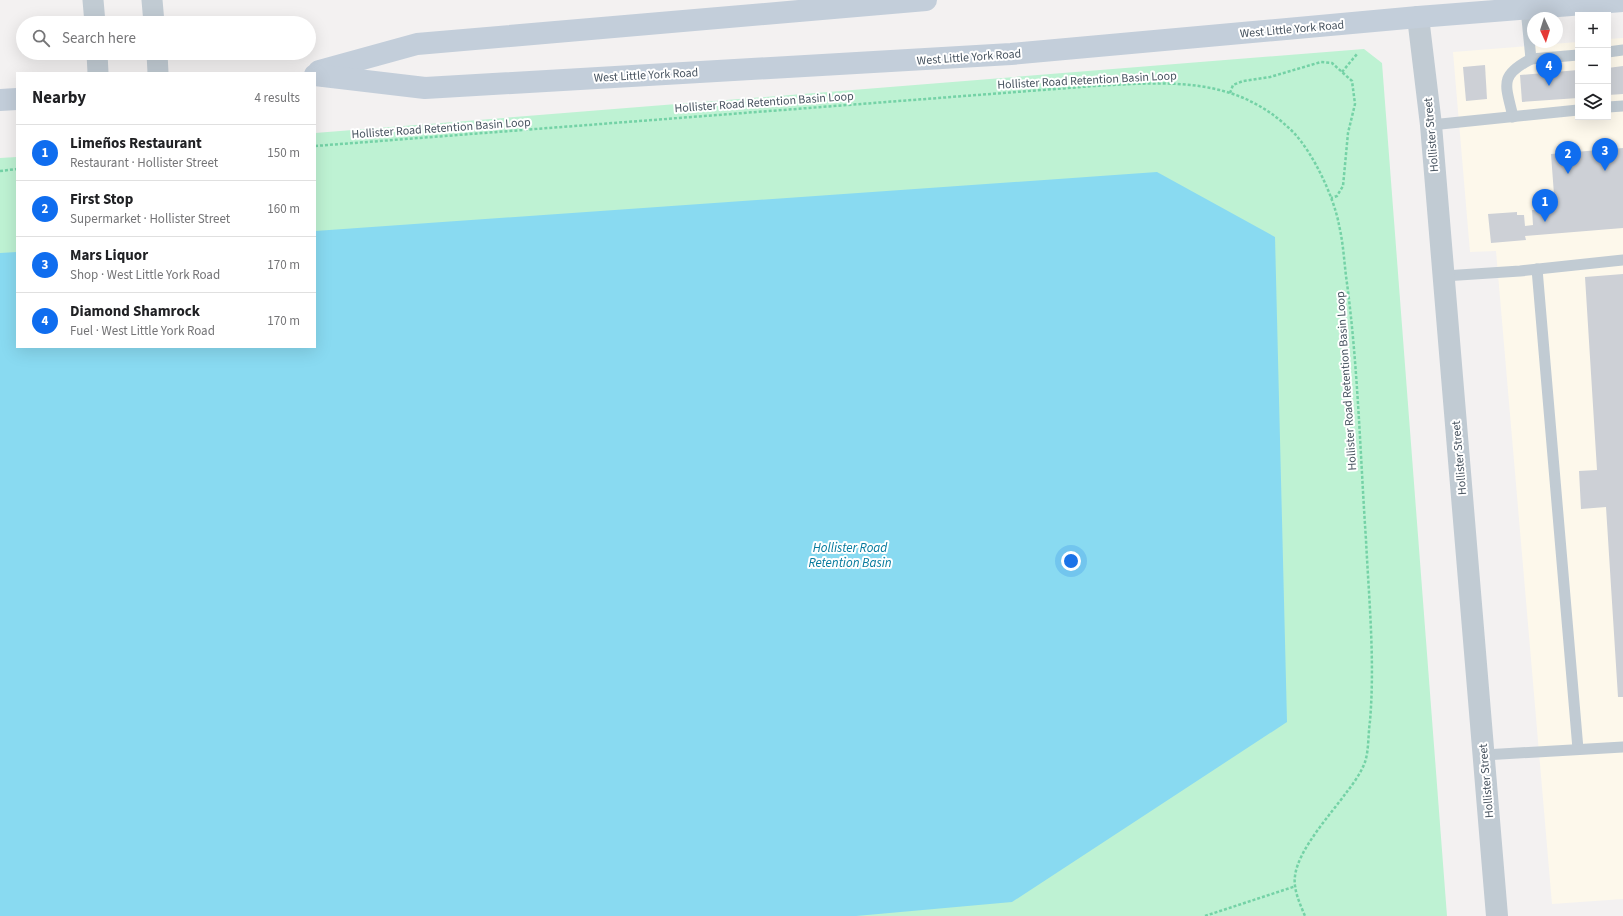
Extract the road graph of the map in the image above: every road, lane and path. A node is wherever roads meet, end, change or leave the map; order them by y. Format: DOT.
graph roads {
  1 [pos="93,0"];
  2 [pos="152,0"];
  3 [pos="926,0"];
  4 [pos="1623,1"];
  5 [pos="821,4"];
  6 [pos="1417,8"];
  7 [pos="1526,9"];
  8 [pos="94,16"];
  9 [pos="153,16"];
  10 [pos="1623,50"];
  11 [pos="1611,52"];
  12 [pos="1357,54"];
  13 [pos="1575,55"];
  14 [pos="1531,59"];
  15 [pos="97,60"];
  16 [pos="158,60"];
  17 [pos="98,72"];
  18 [pos="158,72"];
  19 [pos="1342,72"];
  20 [pos="316,73"];
  21 [pos="316,74"];
  22 [pos="1230,93"];
  23 [pos="16,99"];
  24 [pos="0,100"];
  25 [pos="1623,106"];
  26 [pos="1611,107"];
  27 [pos="1575,110"];
  28 [pos="1513,117"];
  29 [pos="1431,125"];
  30 [pos="316,146"];
  31 [pos="16,170"];
  32 [pos="0,171"];
  33 [pos="1331,198"];
  34 [pos="1623,260"];
  35 [pos="1537,269"];
  36 [pos="1444,276"];
  37 [pos="1623,747"];
  38 [pos="1578,750"];
  39 [pos="1484,755"];
  40 [pos="1296,886"];
  41 [pos="1205,916"];
  42 [pos="1305,916"];
  43 [pos="1497,916"];
  1 -- 8 [label="street"];
  2 -- 9 [label="street"];
  3 -- 5 [label="main road, West Little York Road"];
  4 -- 7 [label="main road, West Little York Road"];
  5 -- 20 [label="main road, West Little York Road"];
  6 -- 7 [label="main road, West Little York Road"];
  6 -- 21 [label="main road, West Little York Road"];
  6 -- 29 [label="street, Hollister Street"];
  7 -- 14 [label="lane"];
  10 -- 11 [label="lane"];
  12 -- 19 [label="path"];
  13 -- 14 [label="lane"];
  14 -- 28 [label="lane"];
  15 -- 17 [label="street"];
  16 -- 18 [label="street"];
  19 -- 22 [label="path"];
  19 -- 33 [label="path"];
  22 -- 30 [label="path, Hollister Road Retention Basin Loop"];
  22 -- 33 [label="path, Hollister Road Retention Basin Loop"];
  23 -- 24 [label="main road"];
  25 -- 26 [label="lane"];
  27 -- 28 [label="lane"];
  28 -- 29 [label="lane"];
  29 -- 36 [label="street, Hollister Street"];
  31 -- 32 [label="path"];
  33 -- 40 [label="path, Hollister Road Retention Basin Loop"];
  34 -- 35 [label="lane"];
  35 -- 36 [label="lane"];
  35 -- 38 [label="lane"];
  36 -- 39 [label="street, Hollister Street"];
  37 -- 38 [label="lane"];
  38 -- 39 [label="lane"];
  39 -- 43 [label="street, Hollister Street"];
  40 -- 41 [label="path"];
  40 -- 42 [label="path, Hollister Road Retention Basin Loop"];
}
